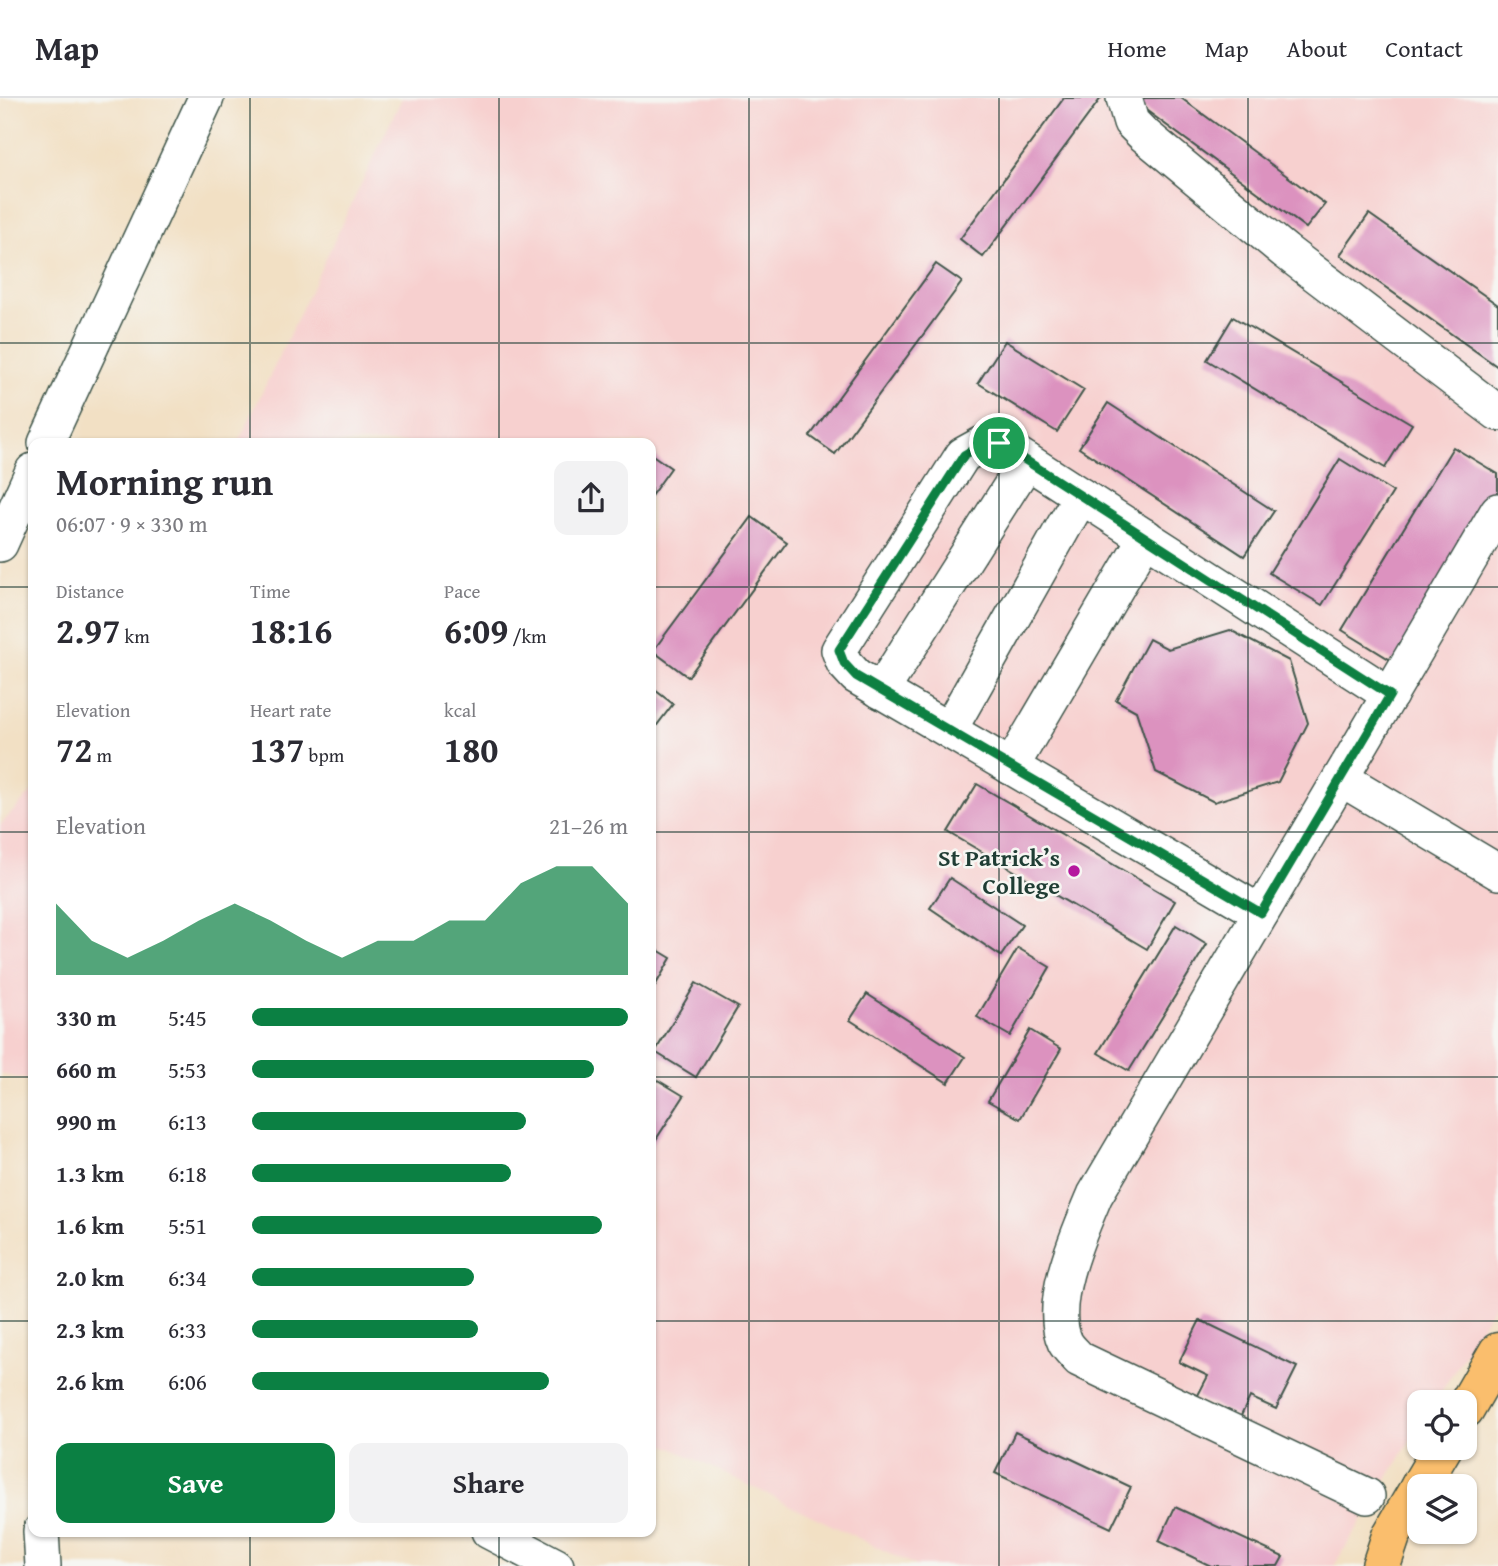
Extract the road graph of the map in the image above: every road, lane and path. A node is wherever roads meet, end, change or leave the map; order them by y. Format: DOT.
graph roads {
  1 [pos="206,98"];
  2 [pos="1124,98"];
  3 [pos="1498,413"];
  4 [pos="48,438"];
  5 [pos="1027,461"];
  6 [pos="28,482"];
  7 [pos="1081,496"];
  8 [pos="1494,524"];
  9 [pos="1146,537"];
  10 [pos="0,544"];
  11 [pos="881,691"];
  12 [pos="1390,695"];
  13 [pos="949,730"];
  14 [pos="1011,767"];
  15 [pos="1342,779"];
  16 [pos="1498,872"];
  17 [pos="1261,913"];
  18 [pos="1498,1352"];
  19 [pos="1476,1390"];
  20 [pos="1367,1496"];
  21 [pos="1407,1509"];
  22 [pos="41,1537"];
  23 [pos="500,1537"];
  24 [pos="43,1566"];
  25 [pos="556,1566"];
  26 [pos="1381,1566"];
  1 -- 4 [label="street"];
  2 -- 3 [label="street"];
  5 -- 7 [label="street"];
  5 -- 11 [label="street"];
  5 -- 11 [label="street"];
  6 -- 10 [label="street"];
  7 -- 9 [label="street"];
  7 -- 13 [label="street"];
  8 -- 12 [label="street"];
  9 -- 12 [label="street"];
  9 -- 14 [label="street"];
  11 -- 13 [label="street"];
  12 -- 15 [label="street"];
  13 -- 14 [label="street"];
  14 -- 17 [label="street"];
  15 -- 16 [label="street"];
  15 -- 17 [label="street"];
  17 -- 20 [label="street"];
  18 -- 19 [label="main road"];
  21 -- 26 [label="main road"];
  22 -- 24 [label="street"];
  23 -- 25 [label="street"];
}
